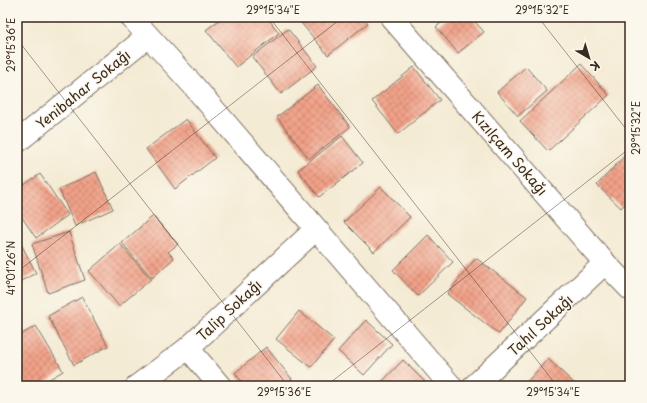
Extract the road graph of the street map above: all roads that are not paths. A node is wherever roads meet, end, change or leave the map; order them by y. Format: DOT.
graph roads {
  1 [pos="131,17"];
  2 [pos="391,17"];
  3 [pos="148,36"];
  4 [pos="17,142"];
  5 [pos="316,229"];
  6 [pos="605,263"];
  7 [pos="630,289"];
  8 [pos="188,348"];
  9 [pos="137,386"];
  10 [pos="220,386"];
  11 [pos="451,386"];
  12 [pos="474,386"];
  1 -- 3 [label="street"];
  2 -- 6 [label="street, Kızılçam Sokağı"];
  3 -- 4 [label="street, Yenibahar Sokağı"];
  3 -- 5 [label="street"];
  5 -- 8 [label="street, Talip Sokağı"];
  5 -- 11 [label="street"];
  6 -- 7 [label="street, Kızılçam Sokağı"];
  6 -- 12 [label="street, Tahıl Sokağı"];
  8 -- 9 [label="street, Talip Sokağı"];
  8 -- 10 [label="street"];
}
